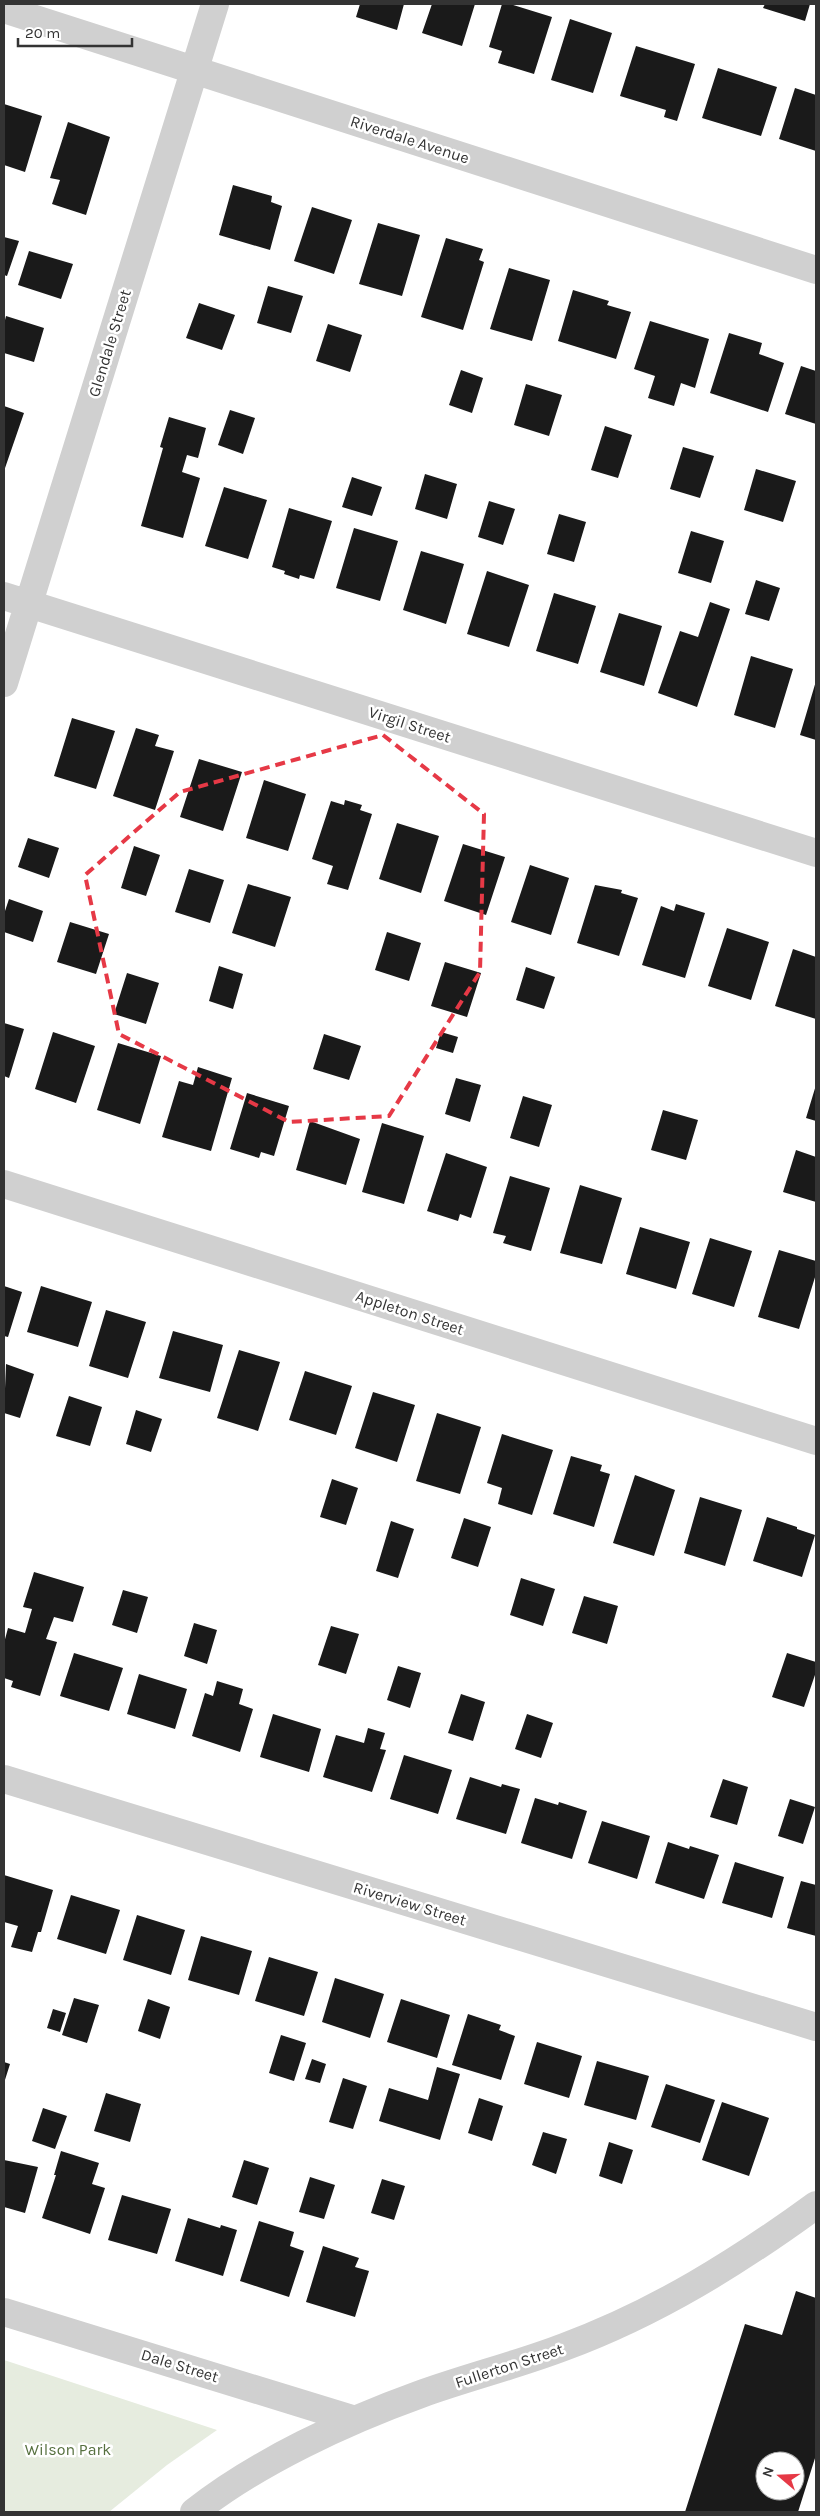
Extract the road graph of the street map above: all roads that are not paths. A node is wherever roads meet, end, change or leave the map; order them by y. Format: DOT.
graph roads {
  1 [pos="215,4"];
  2 [pos="4,9"];
  3 [pos="194,70"];
  4 [pos="816,270"];
  5 [pos="16,600"];
  6 [pos="4,683"];
  7 [pos="816,853"];
  8 [pos="4,1184"];
  9 [pos="816,1441"];
  10 [pos="4,1779"];
  11 [pos="816,2028"];
  12 [pos="816,2205"];
  13 [pos="4,2312"];
  14 [pos="354,2420"];
  15 [pos="194,2512"];
  1 -- 3 [label="street, Glendale Street"];
  2 -- 3 [label="street, Riverdale Avenue"];
  3 -- 4 [label="street, Riverdale Avenue"];
  3 -- 5 [label="street, Glendale Street"];
  5 -- 6 [label="street, Glendale Street"];
  5 -- 7 [label="street, Virgil Street"];
  8 -- 9 [label="street, Appleton Street"];
  10 -- 11 [label="street, Riverview Street"];
  12 -- 14 [label="street, Fullerton Street"];
  13 -- 14 [label="street, Dale Street"];
  14 -- 15 [label="street, Fullerton Street"];
}
